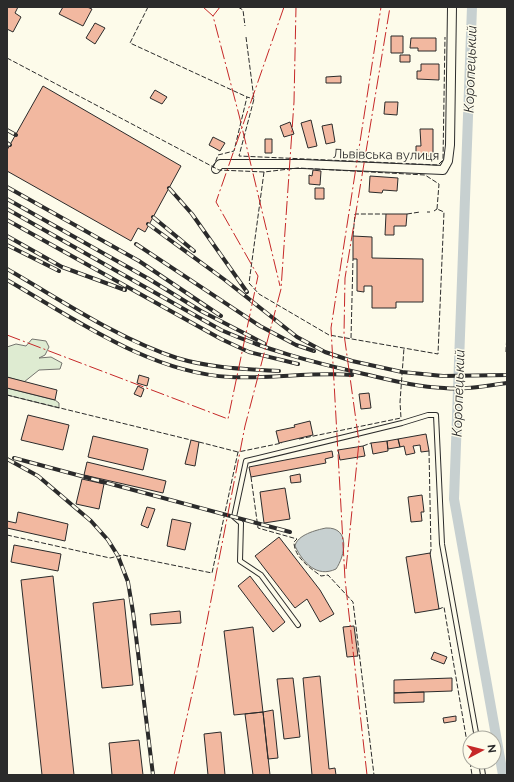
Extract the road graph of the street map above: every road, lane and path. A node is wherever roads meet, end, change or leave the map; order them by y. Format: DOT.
graph roads {
  1 [pos="452,7"];
  2 [pos="216,169"];
  3 [pos="298,625"];
  4 [pos="476,730"];
  1 -- 2 [label="street, Львівська вулиця"];
  3 -- 4 [label="lane"];
}
